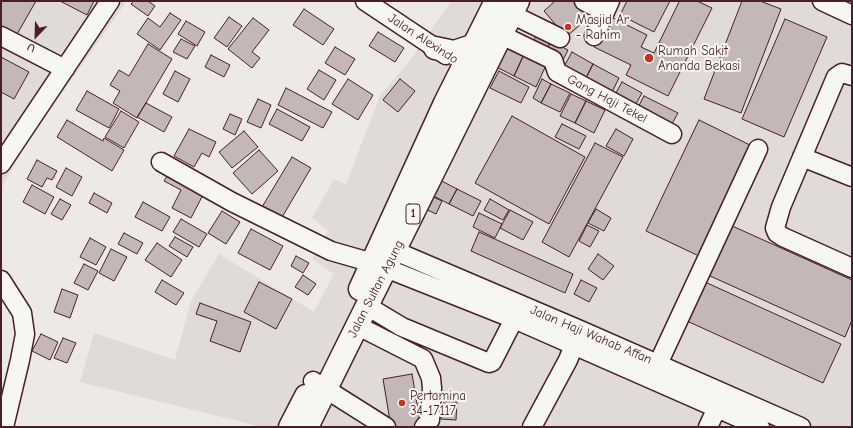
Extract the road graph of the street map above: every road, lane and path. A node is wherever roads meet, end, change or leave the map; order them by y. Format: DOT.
graph roads {
  1 [pos="110,1"];
  2 [pos="365,1"];
  3 [pos="584,1"];
  4 [pos="822,1"];
  5 [pos="509,5"];
  6 [pos="608,6"];
  7 [pos="852,15"];
  8 [pos="486,35"];
  9 [pos="1,36"];
  10 [pos="594,36"];
  11 [pos="560,38"];
  12 [pos="435,48"];
  13 [pos="64,69"];
  14 [pos="468,74"];
  15 [pos="852,76"];
  16 [pos="672,134"];
  17 [pos="758,148"];
  18 [pos="802,157"];
  19 [pos="161,162"];
  20 [pos="1,164"];
  21 [pos="852,177"];
  22 [pos="384,256"];
  23 [pos="852,268"];
  24 [pos="1,280"];
  25 [pos="367,306"];
  26 [pos="514,320"];
  27 [pos="358,326"];
  28 [pos="577,337"];
  29 [pos="658,364"];
  30 [pos="320,384"];
  31 [pos="720,400"];
  32 [pos="4,427"];
  33 [pos="290,427"];
  34 [pos="307,427"];
  35 [pos="386,427"];
  36 [pos="424,427"];
  37 [pos="532,427"];
  38 [pos="708,427"];
  39 [pos="760,427"];
  40 [pos="801,427"];
  1 -- 13 [label="street"];
  2 -- 12 [label="street, Jalan Alexindo"];
  3 -- 6 [label="street"];
  4 -- 7 [label="street"];
  5 -- 8 [label="highway, Jalan Sultan Agung / 1"];
  5 -- 11 [label="street"];
  6 -- 10 [label="street"];
  8 -- 12 [label="highway"];
  8 -- 14 [label="highway, Jalan Sultan Agung / 1"];
  8 -- 16 [label="street, Gang Haji Tekel"];
  9 -- 13 [label="street"];
  12 -- 14 [label="highway"];
  13 -- 20 [label="street"];
  14 -- 22 [label="highway, Jalan Sultan Agung / 1"];
  15 -- 18 [label="street"];
  17 -- 29 [label="street"];
  18 -- 21 [label="street"];
  18 -- 23 [label="street"];
  19 -- 22 [label="street"];
  22 -- 25 [label="highway, Jalan Sultan Agung / 1"];
  22 -- 26 [label="street, Jalan Haji Wahab Affan"];
  22 -- 28 [label="street, Jalan Haji Wahab Affan"];
  22 -- 30 [label="highway, Jalan Sultan Agung / 1"];
  24 -- 32 [label="street"];
  25 -- 26 [label="street"];
  25 -- 27 [label="highway, Jalan Sultan Agung / 1"];
  26 -- 28 [label="street, Jalan Haji Wahab Affan"];
  27 -- 30 [label="highway, Jalan Sultan Agung / 1"];
  27 -- 36 [label="street"];
  28 -- 29 [label="street, Jalan Haji Wahab Affan"];
  28 -- 31 [label="street, Jalan Haji Wahab Affan"];
  28 -- 37 [label="street"];
  29 -- 31 [label="street, Jalan Haji Wahab Affan"];
  30 -- 33 [label="highway, Jalan Sultan Agung / 1"];
  30 -- 34 [label="highway, Jalan Sultan Agung / 1"];
  30 -- 35 [label="street"];
  31 -- 38 [label="street"];
  31 -- 39 [label="street, Jalan Haji Wahab Affan"];
  31 -- 40 [label="street, Jalan Haji Wahab Affan"];
}
